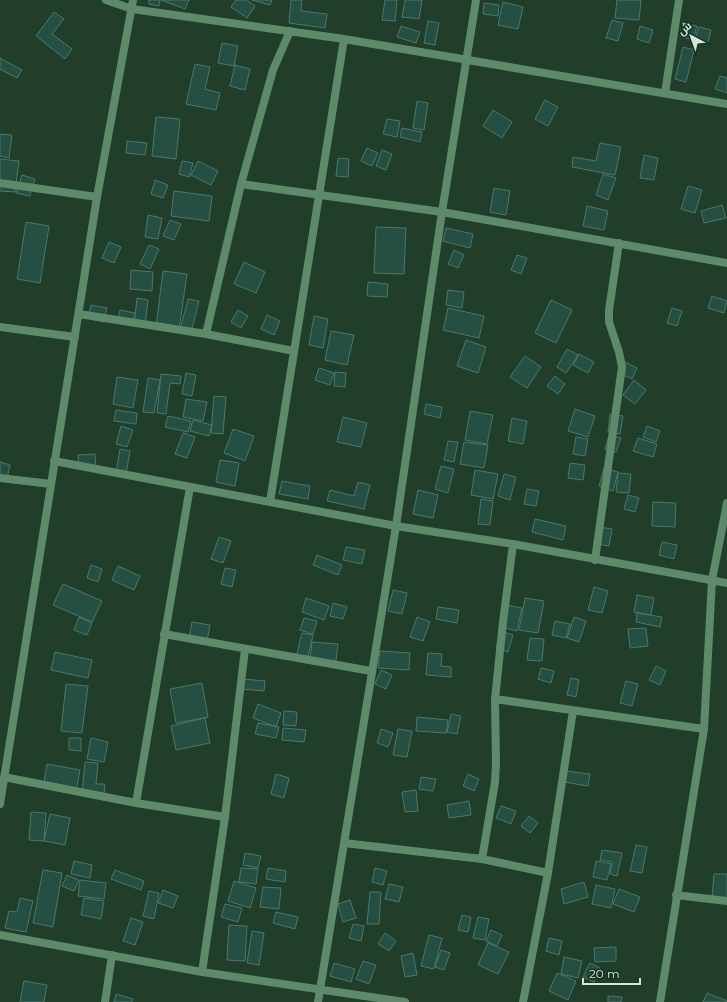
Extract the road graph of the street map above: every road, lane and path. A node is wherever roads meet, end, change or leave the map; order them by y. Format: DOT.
graph roads {
  1 [pos="106,0"];
  2 [pos="476,0"];
  3 [pos="679,0"];
  4 [pos="133,4"];
  5 [pos="290,31"];
  6 [pos="344,39"];
  7 [pos="466,60"];
  8 [pos="665,93"];
  9 [pos="727,104"];
  10 [pos="0,183"];
  11 [pos="241,184"];
  12 [pos="319,194"];
  13 [pos="97,197"];
  14 [pos="442,212"];
  15 [pos="619,243"];
  16 [pos="727,263"];
  17 [pos="79,314"];
  18 [pos="0,327"];
  19 [pos="206,334"];
  20 [pos="75,337"];
  21 [pos="294,351"];
  22 [pos="54,461"];
  23 [pos="0,478"];
  24 [pos="52,484"];
  25 [pos="190,487"];
  26 [pos="270,502"];
  27 [pos="727,503"];
  28 [pos="396,526"];
  29 [pos="513,544"];
  30 [pos="595,560"];
  31 [pos="712,580"];
  32 [pos="727,583"];
  33 [pos="164,634"];
  34 [pos="245,649"];
  35 [pos="371,671"];
  36 [pos="495,699"];
  37 [pos="573,711"];
  38 [pos="704,729"];
  39 [pos="4,777"];
  40 [pos="136,803"];
  41 [pos="0,804"];
  42 [pos="225,817"];
  43 [pos="344,843"];
  44 [pos="482,859"];
  45 [pos="548,873"];
  46 [pos="676,895"];
  47 [pos="727,901"];
  48 [pos="0,935"];
  49 [pos="112,956"];
  50 [pos="202,972"];
  51 [pos="320,990"];
  52 [pos="105,1002"];
  53 [pos="318,1002"];
  54 [pos="405,1002"];
  55 [pos="523,1002"];
  56 [pos="660,1002"];
  1 -- 4 [label="street"];
  2 -- 7 [label="street"];
  3 -- 8 [label="street"];
  4 -- 5 [label="street"];
  4 -- 13 [label="street"];
  5 -- 6 [label="street"];
  5 -- 11 [label="street"];
  6 -- 7 [label="street"];
  6 -- 12 [label="street"];
  7 -- 8 [label="street"];
  7 -- 14 [label="street"];
  8 -- 9 [label="street"];
  10 -- 13 [label="street"];
  11 -- 12 [label="street"];
  11 -- 19 [label="street"];
  12 -- 14 [label="street"];
  12 -- 21 [label="street"];
  13 -- 17 [label="street"];
  14 -- 15 [label="street"];
  14 -- 28 [label="street"];
  15 -- 16 [label="street"];
  15 -- 30 [label="street"];
  17 -- 19 [label="street"];
  17 -- 20 [label="street"];
  18 -- 20 [label="street"];
  19 -- 21 [label="street"];
  20 -- 22 [label="street"];
  21 -- 26 [label="street"];
  22 -- 24 [label="street"];
  22 -- 25 [label="street"];
  23 -- 24 [label="street"];
  24 -- 39 [label="street"];
  25 -- 26 [label="street"];
  25 -- 33 [label="street"];
  26 -- 28 [label="street"];
  27 -- 31 [label="street"];
  28 -- 29 [label="street"];
  28 -- 35 [label="street"];
  29 -- 30 [label="street"];
  29 -- 36 [label="street"];
  30 -- 31 [label="street"];
  31 -- 32 [label="street"];
  31 -- 38 [label="street"];
  33 -- 34 [label="street"];
  33 -- 40 [label="street"];
  34 -- 35 [label="street"];
  34 -- 42 [label="street"];
  35 -- 43 [label="street"];
  36 -- 37 [label="street"];
  36 -- 44 [label="street"];
  37 -- 38 [label="street"];
  37 -- 45 [label="street"];
  38 -- 46 [label="street"];
  39 -- 40 [label="street"];
  39 -- 41 [label="street"];
  40 -- 42 [label="street"];
  42 -- 50 [label="street"];
  43 -- 44 [label="street"];
  43 -- 51 [label="street"];
  44 -- 45 [label="street"];
  45 -- 55 [label="street"];
  46 -- 47 [label="street"];
  46 -- 56 [label="street"];
  48 -- 49 [label="street"];
  49 -- 50 [label="street"];
  49 -- 52 [label="street"];
  50 -- 51 [label="street"];
  51 -- 53 [label="street"];
  51 -- 54 [label="street"];
}
